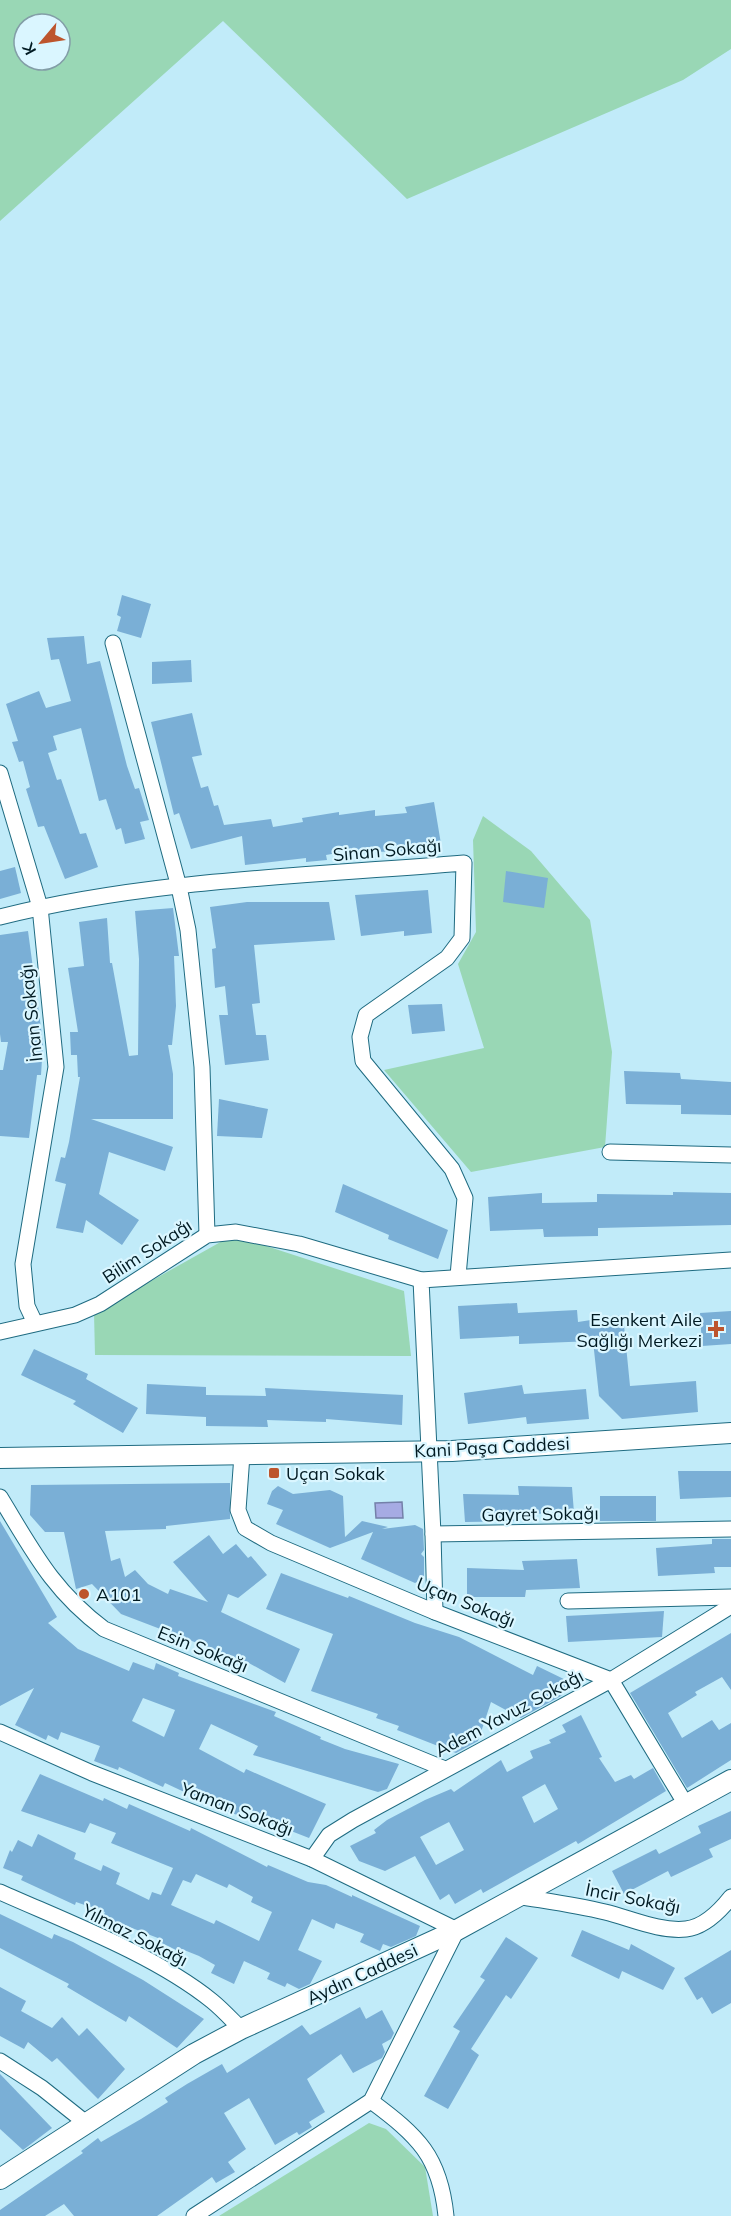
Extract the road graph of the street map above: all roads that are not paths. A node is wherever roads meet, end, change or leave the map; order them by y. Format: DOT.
graph roads {
  1 [pos="113,643"];
  2 [pos="0,773"];
  3 [pos="179,886"];
  4 [pos="40,907"];
  5 [pos="0,917"];
  6 [pos="609,1152"];
  7 [pos="731,1155"];
  8 [pos="207,1235"];
  9 [pos="731,1260"];
  10 [pos="458,1276"];
  11 [pos="421,1280"];
  12 [pos="34,1323"];
  13 [pos="0,1332"];
  14 [pos="731,1433"];
  15 [pos="428,1451"];
  16 [pos="242,1455"];
  17 [pos="0,1458"];
  18 [pos="0,1497"];
  19 [pos="731,1529"];
  20 [pos="434,1534"];
  21 [pos="731,1597"];
  22 [pos="568,1601"];
  23 [pos="731,1606"];
  24 [pos="435,1612"];
  25 [pos="611,1680"];
  26 [pos="0,1732"];
  27 [pos="445,1769"];
  28 [pos="731,1780"];
  29 [pos="685,1803"];
  30 [pos="312,1859"];
  31 [pos="0,1892"];
  32 [pos="518,1896"];
  33 [pos="731,1898"];
  34 [pos="457,1930"];
  35 [pos="242,2029"];
  36 [pos="0,2061"];
  37 [pos="371,2101"];
  38 [pos="86,2123"];
  39 [pos="0,2179"];
  40 [pos="194,2216"];
  41 [pos="446,2216"];
  1 -- 3 [label="street"];
  2 -- 4 [label="street, İnan Sokağı"];
  3 -- 4 [label="street, Sinan Sokağı"];
  3 -- 8 [label="street"];
  3 -- 10 [label="street, Sinan Sokağı"];
  4 -- 5 [label="street, Sinan Sokağı"];
  4 -- 12 [label="street, İnan Sokağı"];
  6 -- 7 [label="street"];
  8 -- 11 [label="street, Bilim Sokağı"];
  8 -- 12 [label="street, Bilim Sokağı"];
  9 -- 10 [label="street"];
  10 -- 11 [label="street"];
  11 -- 15 [label="street"];
  12 -- 13 [label="street, Bilim Sokağı"];
  14 -- 15 [label="street, Kani Paşa Caddesi"];
  15 -- 16 [label="street, Kani Paşa Caddesi"];
  15 -- 20 [label="street"];
  16 -- 17 [label="street, Kani Paşa Caddesi"];
  16 -- 24 [label="street, Uçan Sokağı"];
  18 -- 27 [label="street, Esin Sokağı"];
  19 -- 20 [label="street, Gayret Sokağı"];
  20 -- 24 [label="street"];
  21 -- 22 [label="street"];
  23 -- 25 [label="street, Adem Yavuz Sokağı"];
  24 -- 25 [label="street, Uçan Sokağı"];
  25 -- 27 [label="street, Adem Yavuz Sokağı"];
  25 -- 29 [label="street"];
  26 -- 30 [label="street, Yaman Sokağı"];
  27 -- 30 [label="street, Adem Yavuz Sokağı"];
  28 -- 29 [label="street, Aydın Caddesi"];
  29 -- 32 [label="street, Aydın Caddesi"];
  30 -- 34 [label="street, Yaman Sokağı"];
  31 -- 35 [label="street, Yılmaz Sokağı"];
  32 -- 33 [label="street, İncir Sokağı"];
  32 -- 34 [label="street, Aydın Caddesi"];
  34 -- 35 [label="street, Aydın Caddesi"];
  34 -- 37 [label="street"];
  35 -- 38 [label="street, Aydın Caddesi"];
  36 -- 38 [label="street"];
  37 -- 40 [label="street"];
  37 -- 41 [label="street"];
  38 -- 39 [label="street, Aydın Caddesi"];
}
